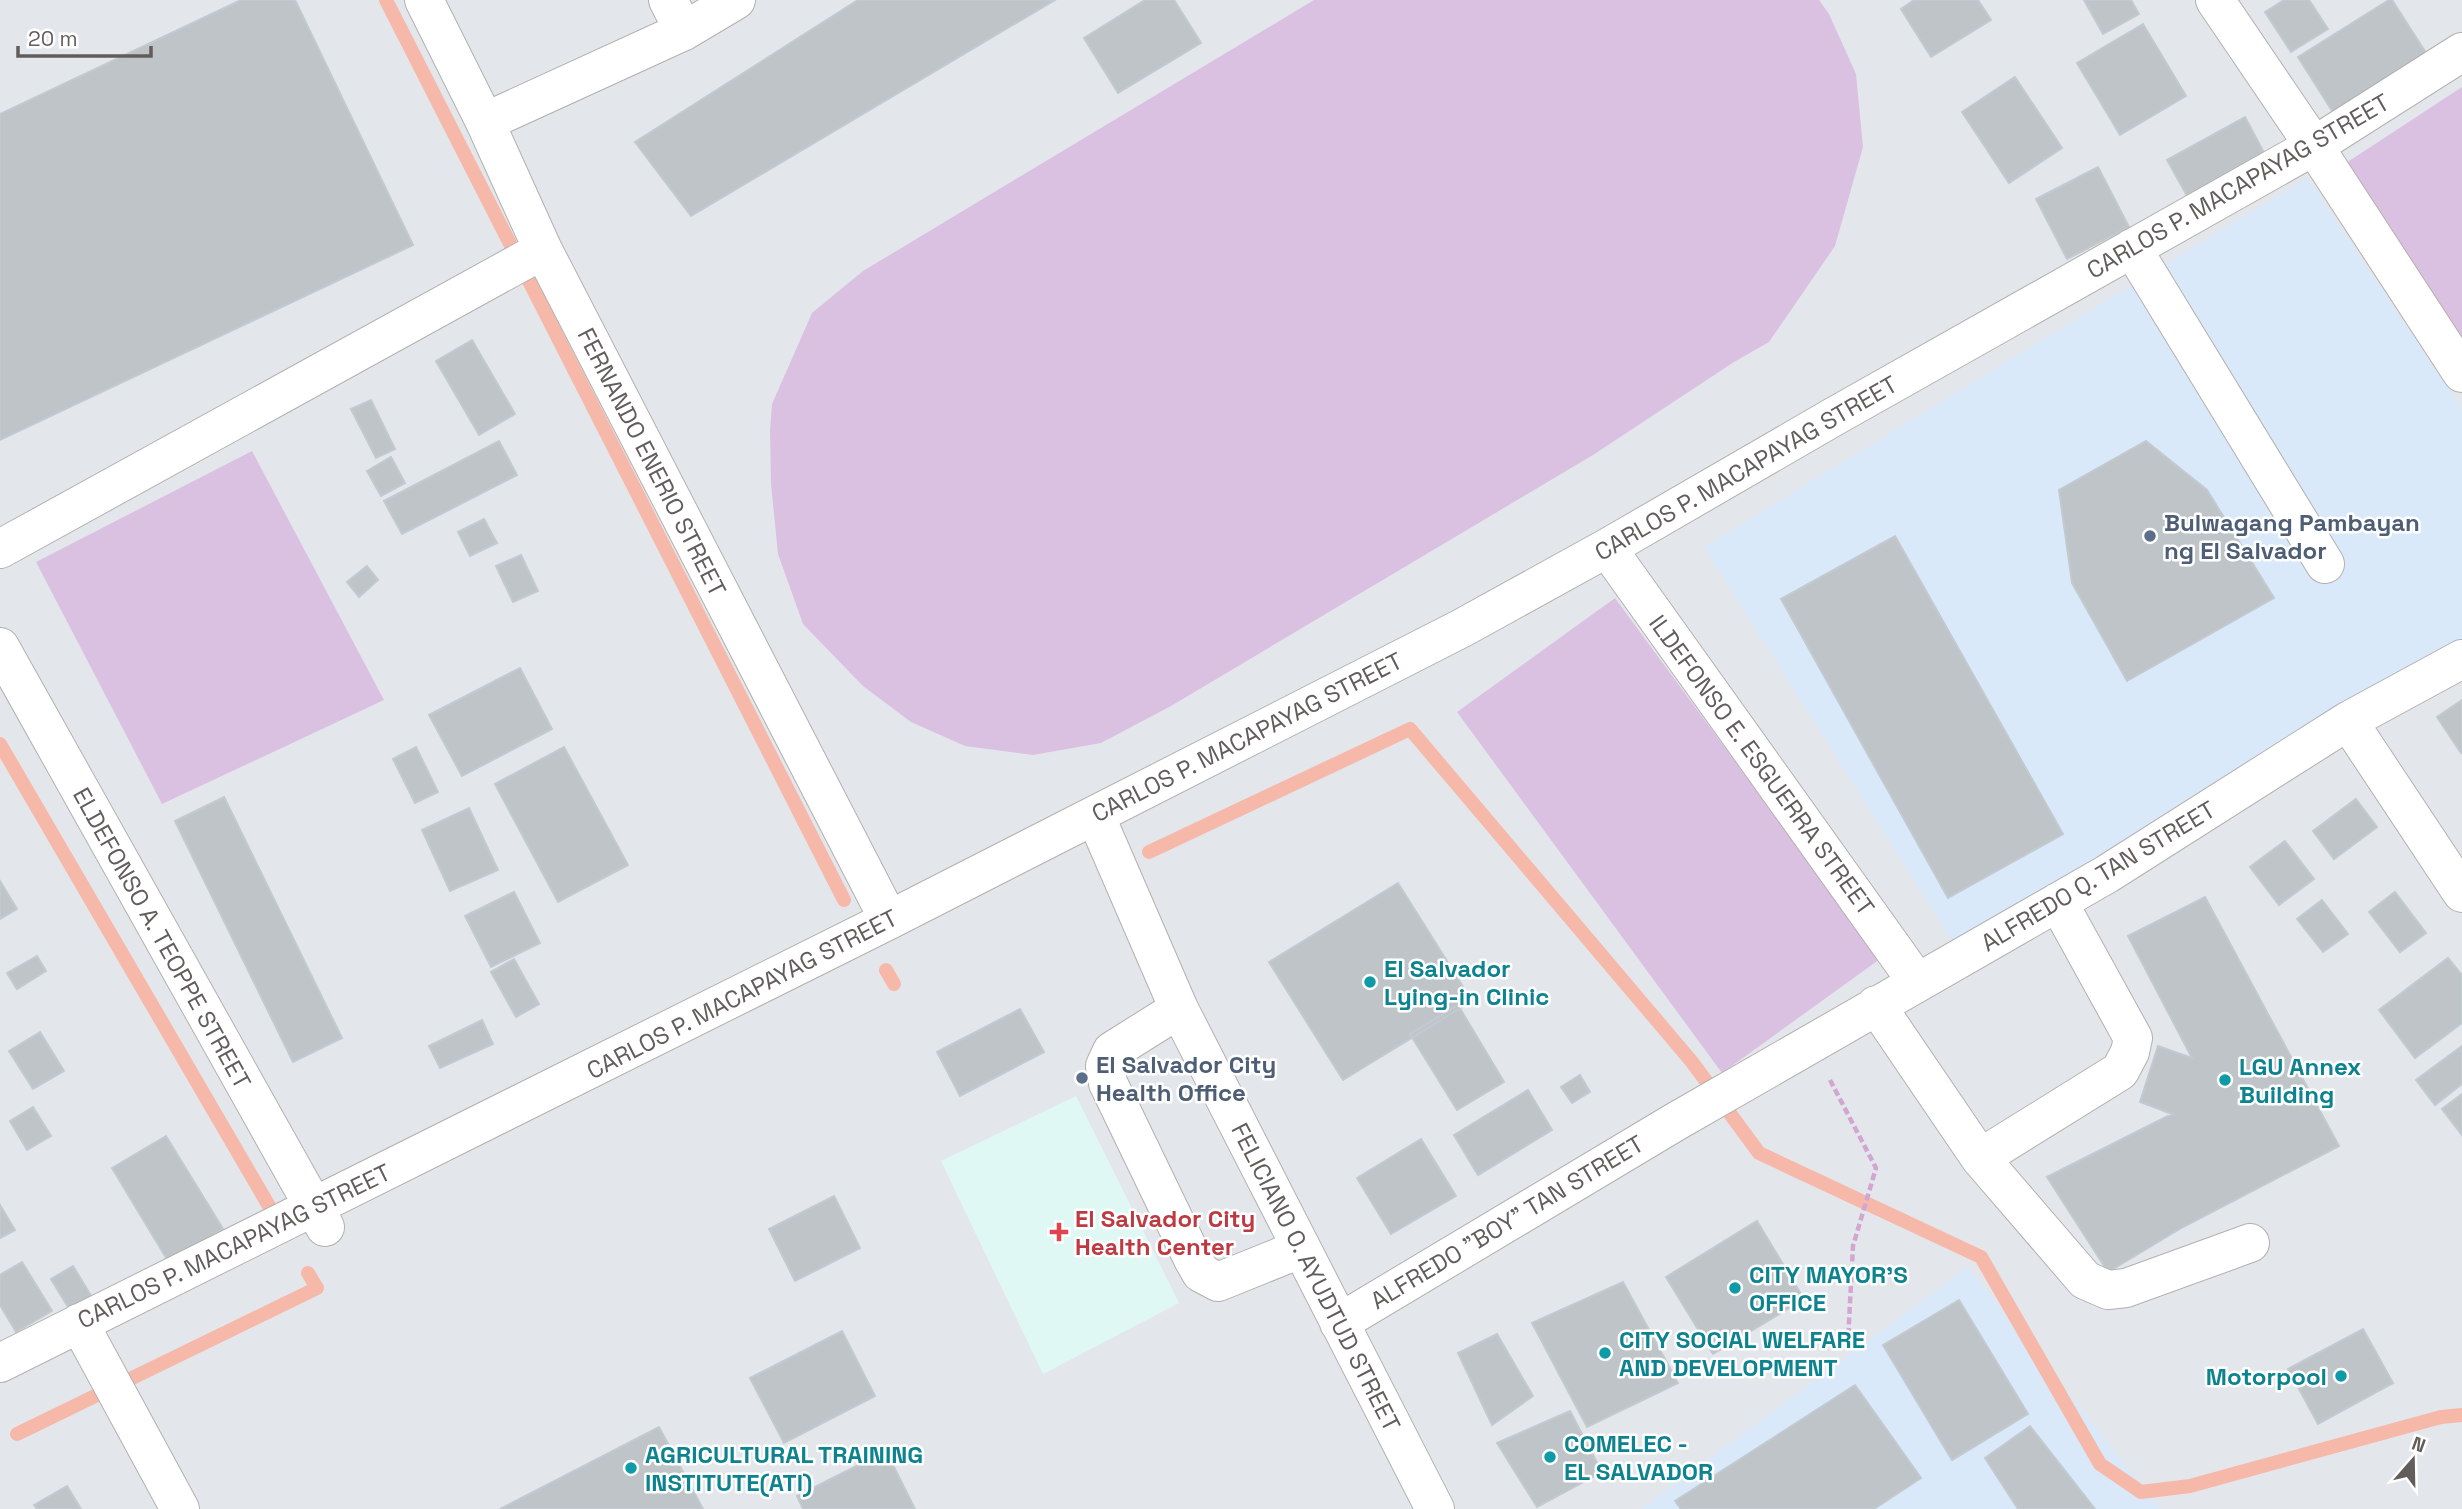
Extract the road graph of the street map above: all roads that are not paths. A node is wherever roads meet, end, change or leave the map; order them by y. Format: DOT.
graph roads {
  1 [pos="424,0"];
  2 [pos="737,0"];
  3 [pos="2215,0"];
  4 [pos="676,15"];
  5 [pos="2462,52"];
  6 [pos="485,122"];
  7 [pos="2314,146"];
  8 [pos="2132,248"];
  9 [pos="537,253"];
  10 [pos="2462,373"];
  11 [pos="1607,548"];
  12 [pos="0,549"];
  13 [pos="2325,564"];
  14 [pos="0,647"];
  15 [pos="2462,659"];
  16 [pos="2347,721"];
  17 [pos="1095,815"];
  18 [pos="2462,893"];
  19 [pos="2058,902"];
  20 [pos="889,920"];
  21 [pos="1917,982"];
  22 [pos="1876,1005"];
  23 [pos="1179,1009"];
  24 [pos="1732,1091"];
  25 [pos="1980,1158"];
  26 [pos="319,1217"];
  27 [pos="2250,1243"];
  28 [pos="1300,1249"];
  29 [pos="79,1323"];
  30 [pos="1339,1323"];
  31 [pos="0,1363"];
  32 [pos="180,1509"];
  33 [pos="1435,1509"];
  1 -- 6 [label="street, FERNANDO ENERIO STREET"];
  2 -- 4 [label="street"];
  3 -- 7 [label="street"];
  4 -- 6 [label="street"];
  5 -- 7 [label="street, CARLOS P. MACAPAYAG STREET"];
  6 -- 9 [label="street, FERNANDO ENERIO STREET"];
  7 -- 8 [label="street, CARLOS P. MACAPAYAG STREET"];
  7 -- 10 [label="street"];
  8 -- 11 [label="street, CARLOS P. MACAPAYAG STREET"];
  8 -- 13 [label="street"];
  9 -- 12 [label="street"];
  9 -- 20 [label="street, FERNANDO ENERIO STREET"];
  11 -- 17 [label="street, CARLOS P. MACAPAYAG STREET"];
  11 -- 21 [label="street, ILDEFONSO E. ESGUERRA STREET"];
  14 -- 26 [label="street, ELDEFONSO A. TEOPPE STREET"];
  15 -- 16 [label="street, ALFREDO Q. TAN STREET"];
  16 -- 18 [label="street"];
  16 -- 19 [label="street, ALFREDO Q. TAN STREET"];
  17 -- 20 [label="street, CARLOS P. MACAPAYAG STREET"];
  17 -- 23 [label="street, FELICIANO O. AYUDTUD STREET"];
  19 -- 21 [label="street, ALFREDO Q. TAN STREET"];
  19 -- 25 [label="street"];
  20 -- 26 [label="street, CARLOS P. MACAPAYAG STREET"];
  21 -- 22 [label="street, ALFREDO Q. TAN STREET"];
  22 -- 24 [label="street, ALFREDO Q. TAN STREET"];
  22 -- 25 [label="street"];
  23 -- 28 [label="street, FELICIANO O. AYUDTUD STREET"];
  23 -- 28 [label="street"];
  24 -- 30 [label="street, ALFREDO \"BOY\" TAN STREET"];
  25 -- 27 [label="street"];
  26 -- 29 [label="street, CARLOS P. MACAPAYAG STREET"];
  28 -- 30 [label="street, FELICIANO O. AYUDTUD STREET"];
  29 -- 31 [label="street, CARLOS P. MACAPAYAG STREET"];
  29 -- 32 [label="street"];
  30 -- 33 [label="street, FELICIANO O. AYUDTUD STREET"];
}
